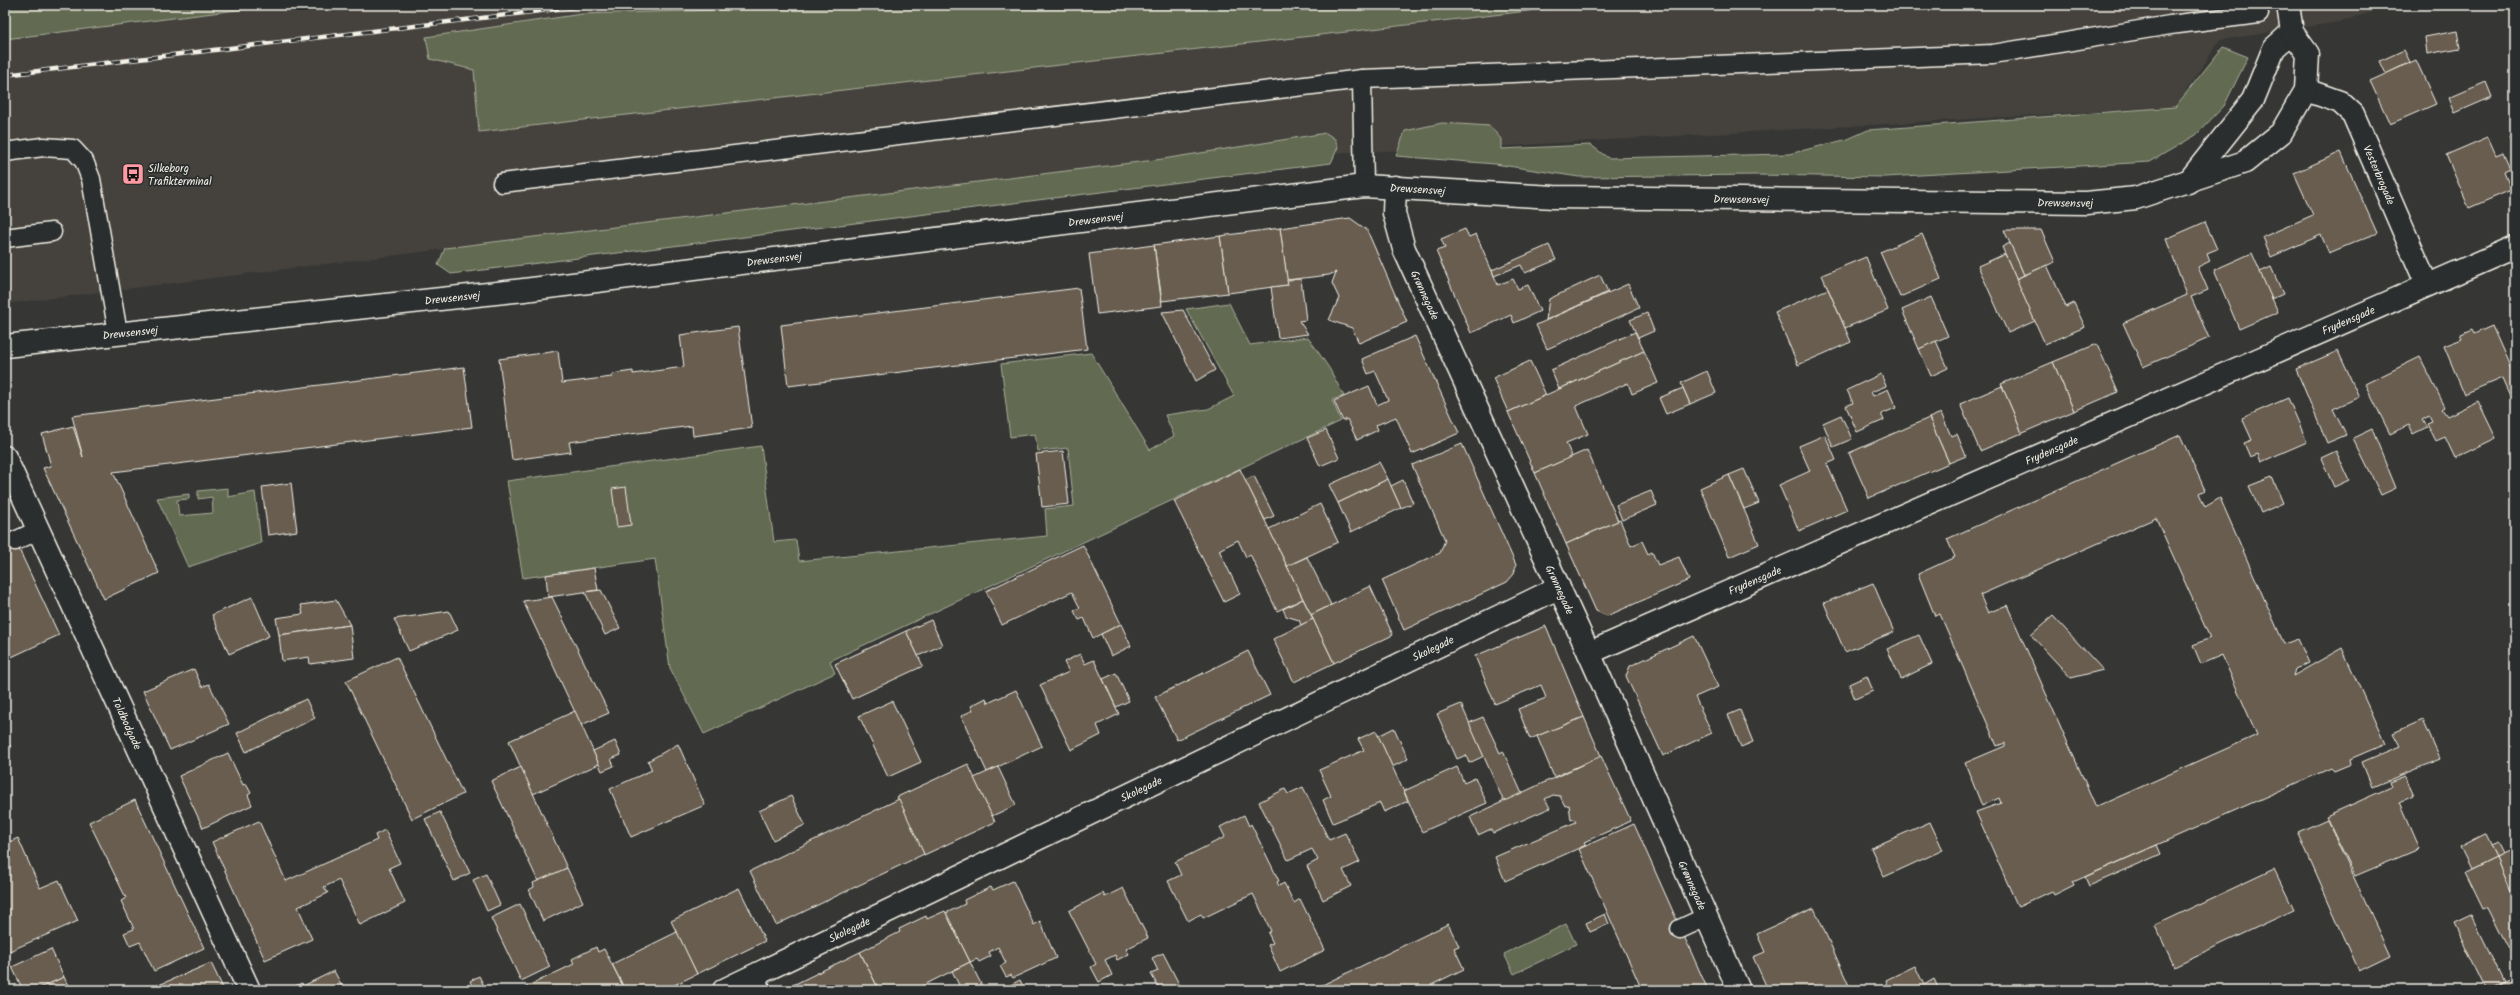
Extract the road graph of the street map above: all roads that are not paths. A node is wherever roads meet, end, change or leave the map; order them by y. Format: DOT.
graph roads {
  1 [pos="2288,5"];
  2 [pos="2259,14"];
  3 [pos="2292,32"];
  4 [pos="1362,79"];
  5 [pos="2306,90"];
  6 [pos="5,152"];
  7 [pos="2188,182"];
  8 [pos="502,183"];
  9 [pos="1364,186"];
  10 [pos="1395,187"];
  11 [pos="52,232"];
  12 [pos="5,238"];
  13 [pos="2515,246"];
  14 [pos="2427,285"];
  15 [pos="118,333"];
  16 [pos="5,346"];
  17 [pos="5,457"];
  18 [pos="39,530"];
  19 [pos="15,541"];
  20 [pos="1558,588"];
  21 [pos="1588,653"];
  22 [pos="1706,917"];
  23 [pos="1680,929"];
  24 [pos="757,983"];
  25 [pos="249,990"];
  26 [pos="724,990"];
  27 [pos="1739,990"];
  1 -- 3 [label="street, Drewsensvej"];
  2 -- 4 [label="lane"];
  3 -- 5 [label="street, Drewsensvej"];
  3 -- 7 [label="street"];
  4 -- 8 [label="lane"];
  4 -- 9 [label="lane"];
  5 -- 7 [label="street, Drewsensvej"];
  5 -- 14 [label="street, Vesterbrogade"];
  6 -- 15 [label="lane"];
  7 -- 10 [label="street, Drewsensvej"];
  9 -- 10 [label="street, Drewsensvej"];
  9 -- 15 [label="street, Drewsensvej"];
  10 -- 20 [label="street, Grønnegade"];
  11 -- 12 [label="lane"];
  13 -- 14 [label="street, Frydensgade"];
  14 -- 21 [label="street, Frydensgade"];
  15 -- 16 [label="street, Drewsensvej"];
  17 -- 18 [label="street, Toldbodgade"];
  18 -- 19 [label="lane"];
  18 -- 25 [label="street, Toldbodgade"];
  20 -- 21 [label="street, Grønnegade"];
  20 -- 24 [label="street, Skolegade"];
  21 -- 22 [label="street, Grønnegade"];
  22 -- 23 [label="lane"];
  22 -- 27 [label="street, Grønnegade"];
  24 -- 26 [label="street, Skolegade"];
}
